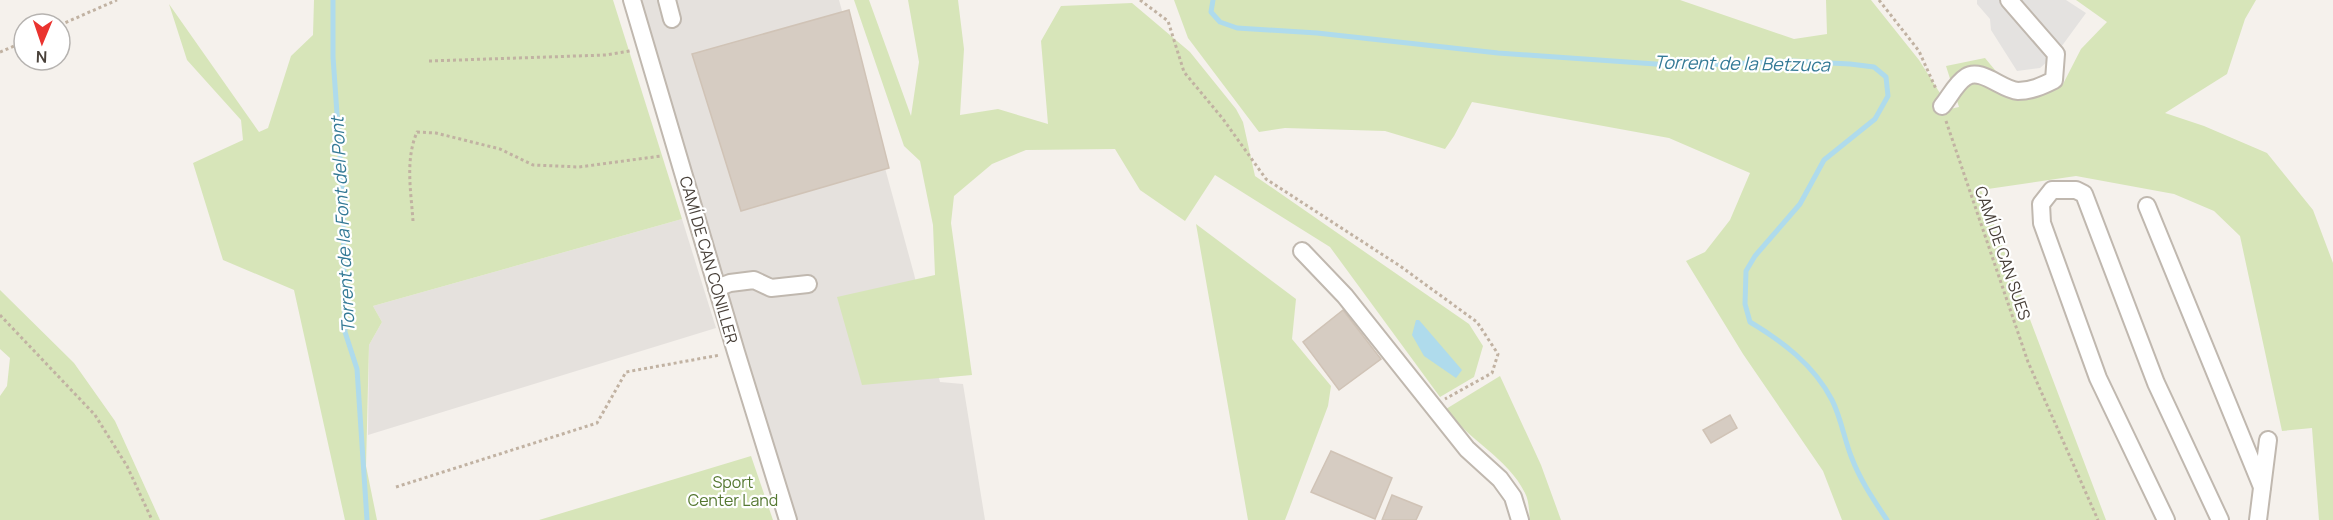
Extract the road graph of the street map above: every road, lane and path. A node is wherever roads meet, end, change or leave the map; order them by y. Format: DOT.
graph roads {
  1 [pos="117,0"];
  2 [pos="632,0"];
  3 [pos="667,0"];
  4 [pos="1140,0"];
  5 [pos="1879,0"];
  6 [pos="2009,0"];
  7 [pos="672,19"];
  8 [pos="72,21"];
  9 [pos="646,47"];
  10 [pos="429,62"];
  11 [pos="1942,106"];
  12 [pos="678,153"];
  13 [pos="2147,206"];
  14 [pos="413,221"];
  15 [pos="1302,251"];
  16 [pos="808,284"];
  17 [pos="717,288"];
  18 [pos="0,315"];
  19 [pos="736,352"];
  20 [pos="1434,405"];
  21 [pos="2268,440"];
  22 [pos="396,487"];
  23 [pos="2262,487"];
  24 [pos="152,520"];
  25 [pos="788,520"];
  26 [pos="1520,520"];
  27 [pos="2098,520"];
  28 [pos="2166,520"];
  29 [pos="2220,520"];
  30 [pos="2258,520"];
  1 -- 8 [label="path"];
  2 -- 9 [label="street, CAMÍ DE CAN CONILLER"];
  3 -- 7 [label="street"];
  4 -- 20 [label="path"];
  5 -- 11 [label="path, CAMÍ DE CAN SUES"];
  6 -- 11 [label="street"];
  9 -- 10 [label="path"];
  9 -- 12 [label="street, CAMÍ DE CAN CONILLER"];
  11 -- 27 [label="path, CAMÍ DE CAN SUES"];
  12 -- 14 [label="path"];
  12 -- 17 [label="street, CAMÍ DE CAN CONILLER"];
  13 -- 23 [label="street"];
  15 -- 20 [label="street"];
  16 -- 17 [label="street"];
  17 -- 19 [label="street, CAMÍ DE CAN CONILLER"];
  18 -- 24 [label="path"];
  19 -- 22 [label="path"];
  19 -- 25 [label="street, CAMÍ DE CAN CONILLER"];
  20 -- 26 [label="street"];
  21 -- 23 [label="street"];
  23 -- 30 [label="street"];
  28 -- 29 [label="street"];
}
